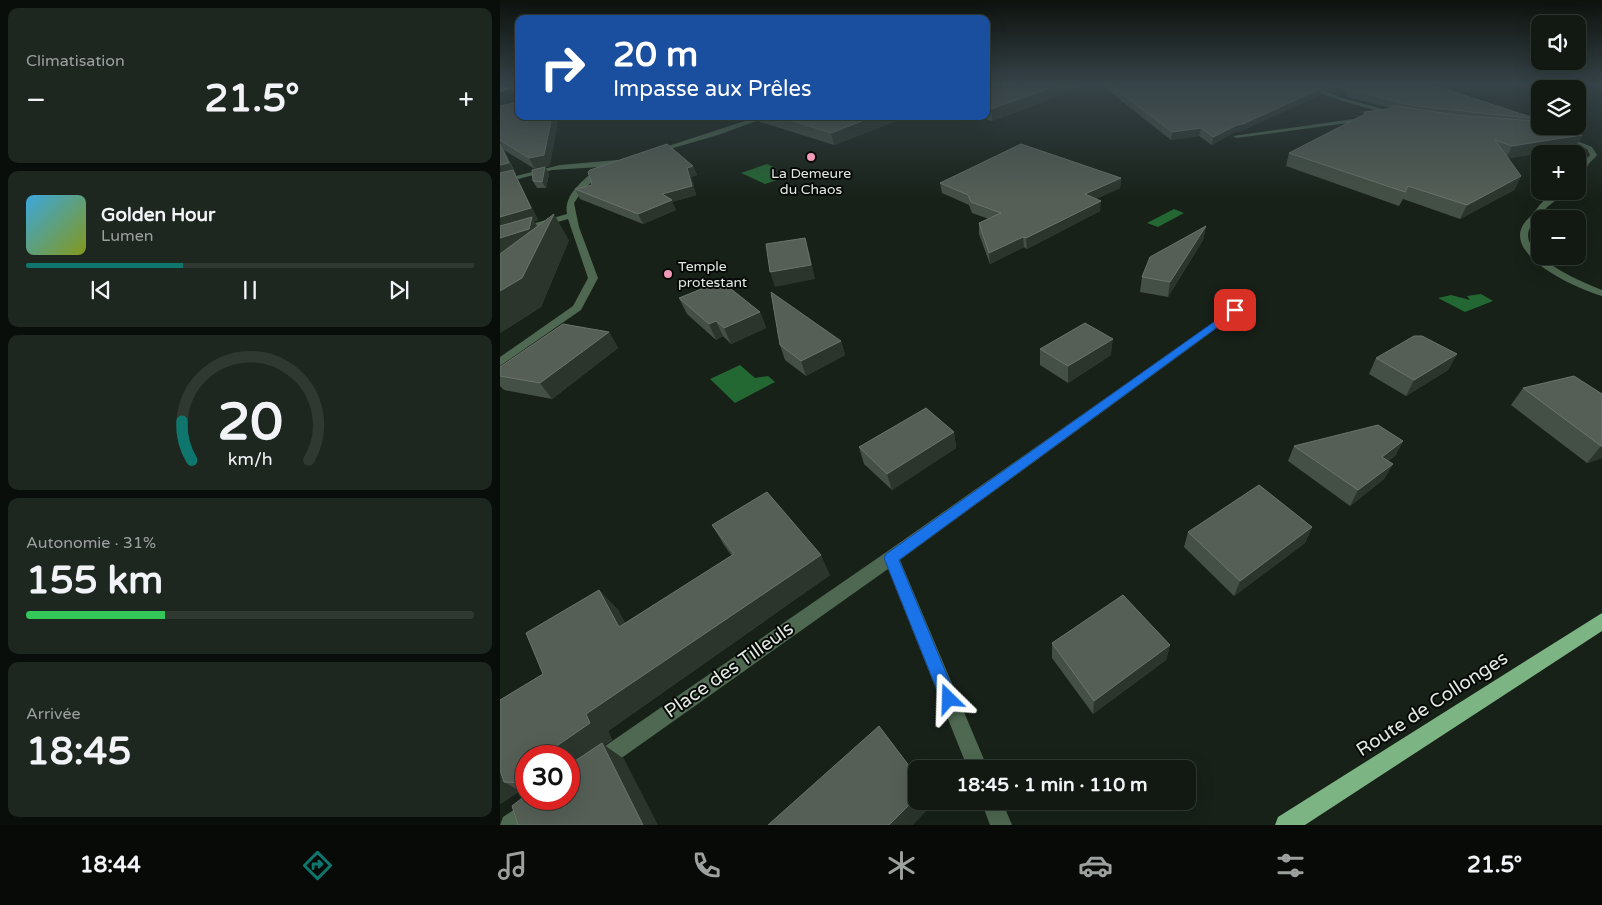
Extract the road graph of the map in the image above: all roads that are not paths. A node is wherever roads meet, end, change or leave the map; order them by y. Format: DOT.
graph roads {
  1 [pos="749,122"];
  2 [pos="1340,122"];
  3 [pos="1555,135"];
  4 [pos="1236,136"];
  5 [pos="1602,147"];
  6 [pos="1590,148"];
  7 [pos="647,154"];
  8 [pos="621,161"];
  9 [pos="1586,164"];
  10 [pos="603,166"];
  11 [pos="500,182"];
  12 [pos="1546,200"];
  13 [pos="570,216"];
  14 [pos="500,236"];
  15 [pos="1602,294"];
  16 [pos="1235,310"];
  17 [pos="500,362"];
  18 [pos="891,558"];
  19 [pos="1602,621"];
  20 [pos="974,760"];
  21 [pos="585,772"];
  22 [pos="532,810"];
  23 [pos="995,810"];
  24 [pos="511,825"];
  25 [pos="1001,825"];
  26 [pos="1286,825"];
  1 -- 7 [label="street"];
  2 -- 4 [label="street"];
  3 -- 6 [label="street"];
  5 -- 6 [label="street"];
  6 -- 9 [label="street"];
  8 -- 10 [label="street"];
  10 -- 11 [label="street"];
  10 -- 13 [label="street"];
  12 -- 15 [label="street"];
  13 -- 14 [label="street"];
  13 -- 17 [label="street"];
  16 -- 18 [label="street, Place des Tilleuls"];
  18 -- 20 [label="street"];
  18 -- 21 [label="street, Place des Tilleuls"];
  19 -- 26 [label="main road, Route de Collonges"];
  22 -- 24 [label="street"];
  23 -- 25 [label="street"];
}
